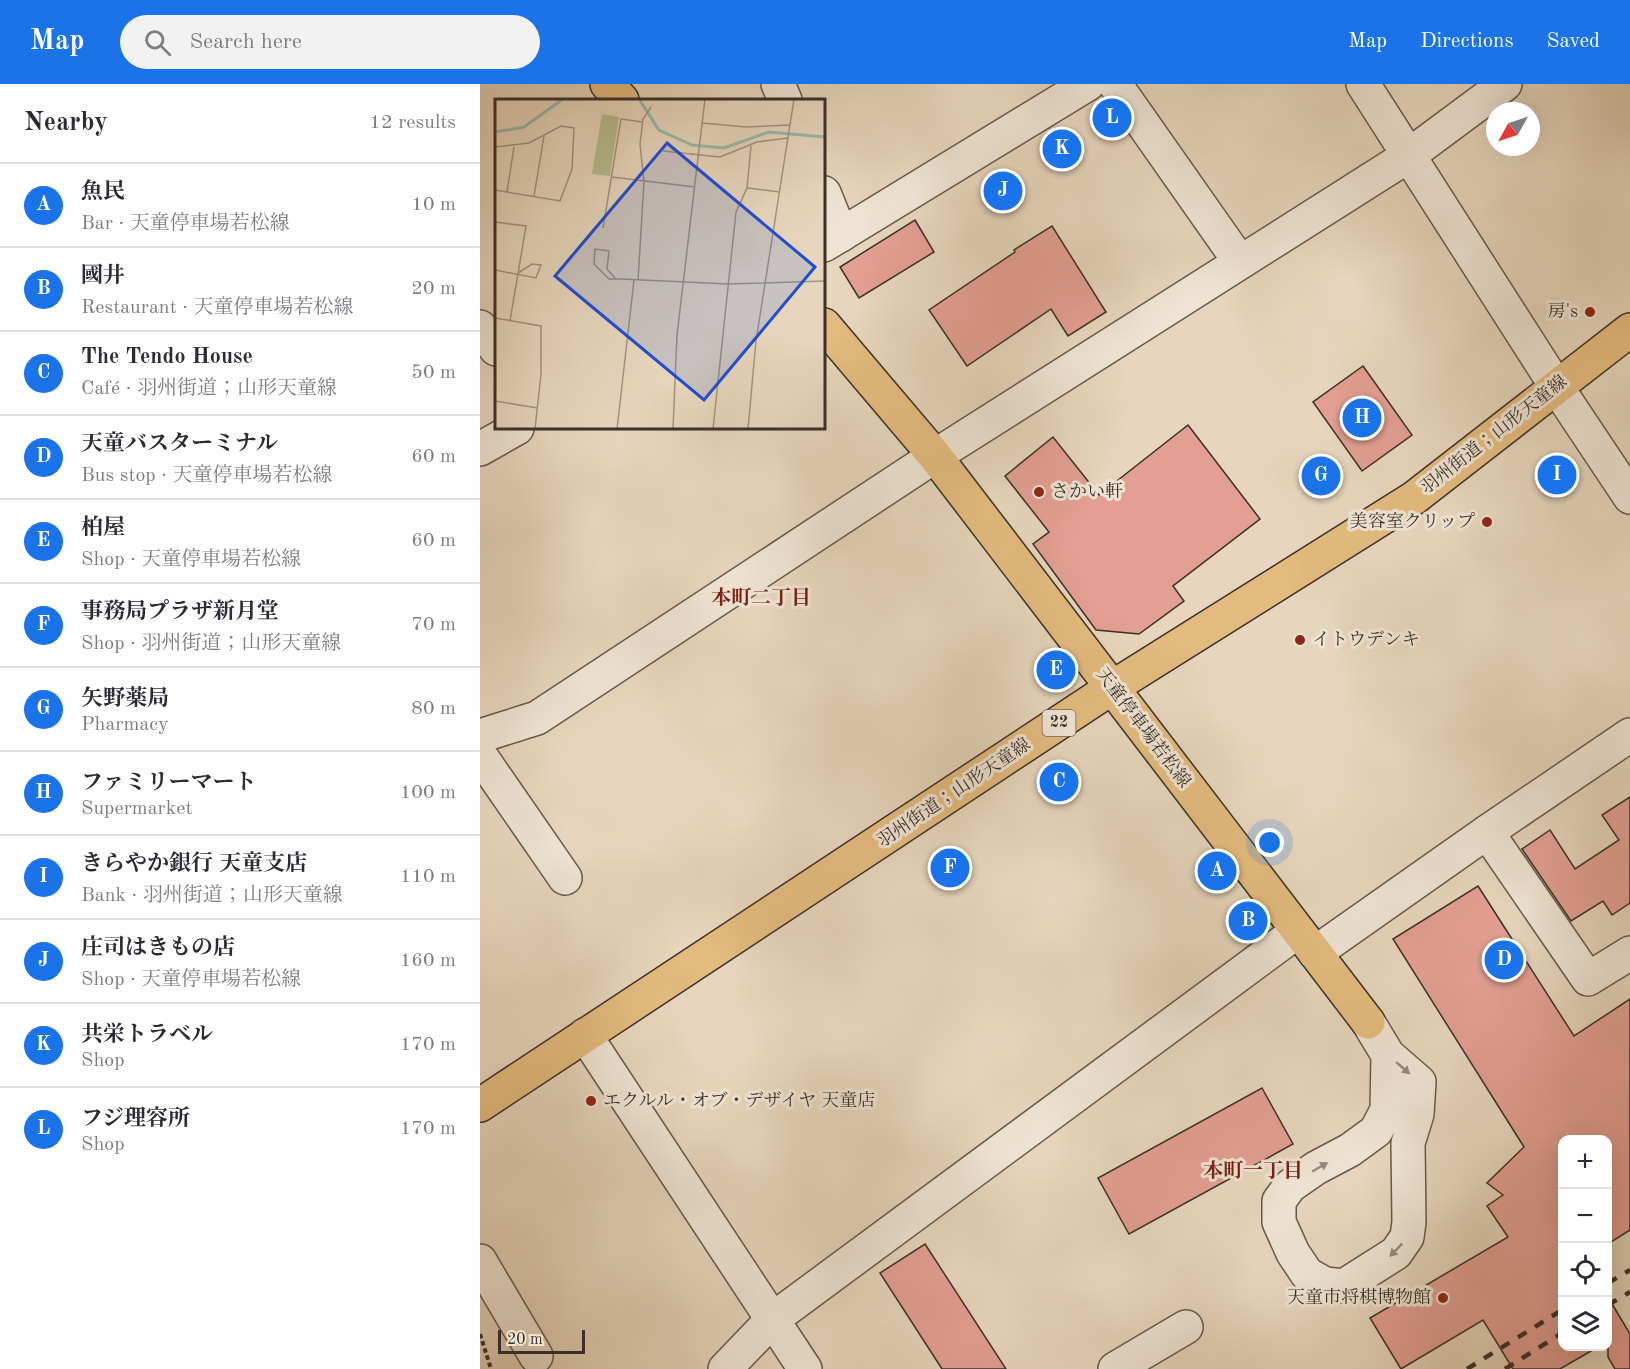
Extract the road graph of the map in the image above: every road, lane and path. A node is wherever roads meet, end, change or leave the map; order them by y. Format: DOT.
graph roads {
  1 [pos="607,84"];
  2 [pos="778,84"];
  3 [pos="1088,84"];
  4 [pos="1115,84"];
  5 [pos="1363,84"];
  6 [pos="1505,84"];
  7 [pos="621,99"];
  8 [pos="785,99"];
  9 [pos="1408,156"];
  10 [pos="825,199"];
  11 [pos="832,240"];
  12 [pos="1240,262"];
  13 [pos="825,326"];
  14 [pos="480,327"];
  15 [pos="1630,330"];
  16 [pos="495,348"];
  17 [pos="1556,386"];
  18 [pos="514,429"];
  19 [pos="480,449"];
  20 [pos="936,456"];
  21 [pos="1630,497"];
  22 [pos="1113,687"];
  23 [pos="1630,735"];
  24 [pos="480,736"];
  25 [pos="480,755"];
  26 [pos="1488,832"];
  27 [pos="565,878"];
  28 [pos="1306,942"];
  29 [pos="1630,953"];
  30 [pos="1368,1022"];
  31 [pos="585,1035"];
  32 [pos="1388,1055"];
  33 [pos="480,1105"];
  34 [pos="480,1261"];
  35 [pos="773,1319"];
  36 [pos="1186,1327"];
  37 [pos="480,1334"];
  38 [pos="536,1356"];
  39 [pos="491,1369"];
  40 [pos="725,1369"];
  41 [pos="805,1369"];
  42 [pos="1115,1369"];
  1 -- 7 [label="main road"];
  2 -- 8 [label="street"];
  3 -- 11 [label="street"];
  4 -- 12 [label="street"];
  5 -- 9 [label="street"];
  6 -- 9 [label="street"];
  9 -- 12 [label="street"];
  9 -- 17 [label="street"];
  10 -- 11 [label="street"];
  12 -- 20 [label="street"];
  13 -- 20 [label="main road, 天童停車場若松線"];
  14 -- 16 [label="street"];
  15 -- 17 [label="main road, 羽州街道；山形天童線 / 22"];
  17 -- 21 [label="street"];
  17 -- 22 [label="main road, 羽州街道；山形天童線 / 22"];
  18 -- 19 [label="street"];
  20 -- 22 [label="main road, 天童停車場若松線"];
  20 -- 24 [label="street"];
  22 -- 28 [label="main road, 天童停車場若松線"];
  22 -- 31 [label="main road, 羽州街道；山形天童線 / 22"];
  23 -- 26 [label="street"];
  25 -- 27 [label="street"];
  26 -- 28 [label="street"];
  26 -- 29 [label="street"];
  28 -- 30 [label="main road, 天童停車場若松線"];
  28 -- 35 [label="street"];
  30 -- 32 [label="street"];
  31 -- 33 [label="main road, 羽州街道；山形天童線 / 22"];
  31 -- 35 [label="street"];
  32 -- 32 [label="street, one-way"];
  34 -- 38 [label="street"];
  35 -- 40 [label="street"];
  35 -- 41 [label="street"];
  36 -- 42 [label="street"];
  37 -- 39 [label="path"];
}
